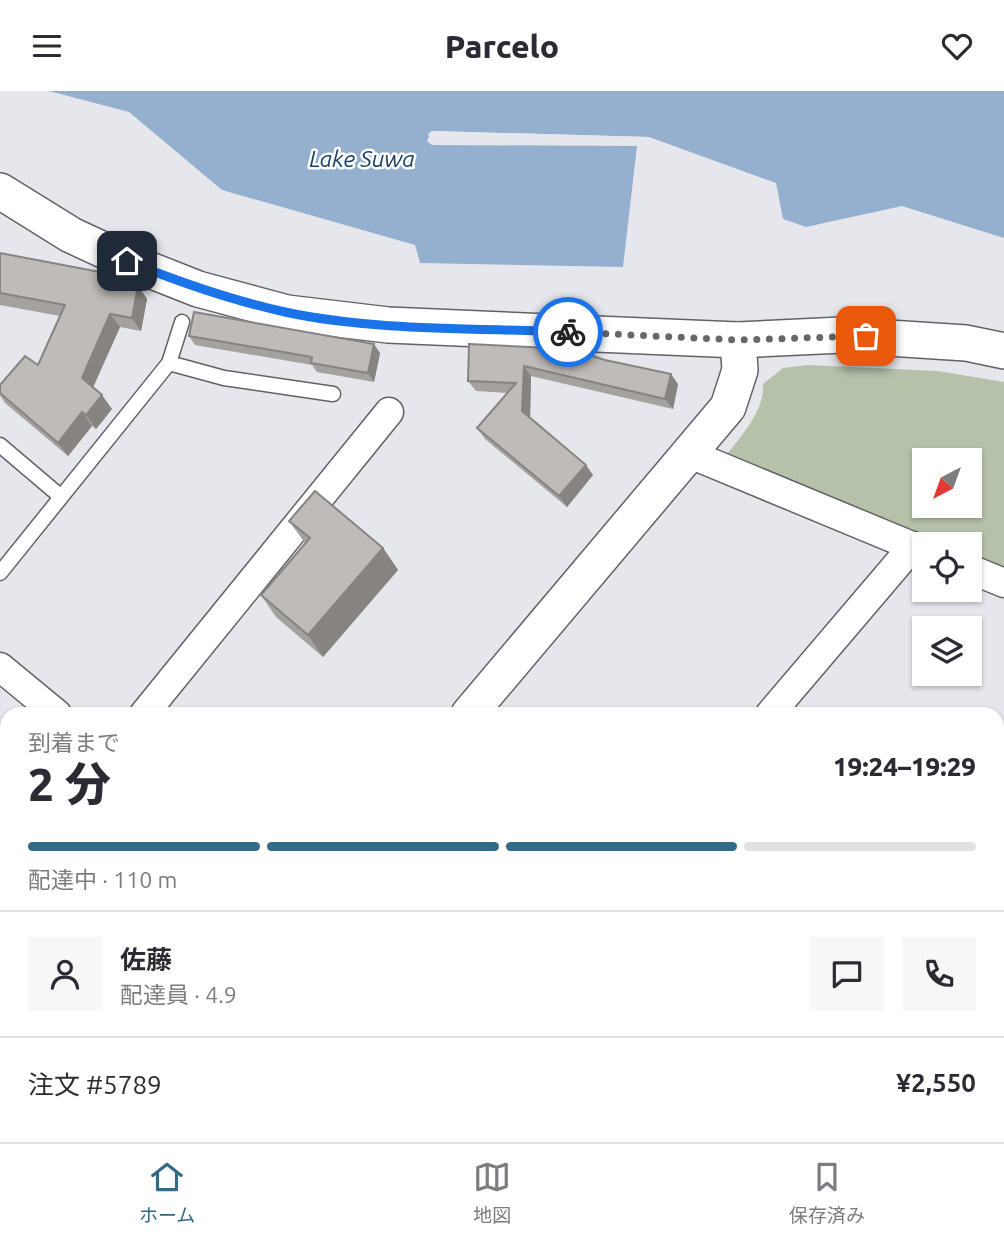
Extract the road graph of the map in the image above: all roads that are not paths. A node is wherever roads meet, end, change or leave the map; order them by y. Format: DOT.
graph roads {
  1 [pos="0,191"];
  2 [pos="182,322"];
  3 [pos="738,340"];
  4 [pos="1004,351"];
  5 [pos="169,363"];
  6 [pos="333,394"];
  7 [pos="389,412"];
  8 [pos="0,445"];
  9 [pos="690,454"];
  10 [pos="60,496"];
  11 [pos="912,546"];
  12 [pos="912,555"];
  13 [pos="0,573"];
  14 [pos="982,574"];
  15 [pos="1004,583"];
  16 [pos="0,667"];
  17 [pos="49,707"];
  18 [pos="150,707"];
  19 [pos="475,707"];
  20 [pos="781,707"];
  1 -- 3 [label="street"];
  2 -- 5 [label="lane"];
  3 -- 4 [label="street"];
  3 -- 9 [label="street"];
  5 -- 6 [label="lane"];
  5 -- 10 [label="lane"];
  7 -- 18 [label="street"];
  8 -- 10 [label="lane"];
  9 -- 11 [label="street"];
  9 -- 19 [label="street"];
  10 -- 13 [label="lane"];
  12 -- 20 [label="street"];
  14 -- 15 [label="street"];
  16 -- 17 [label="street"];
}
